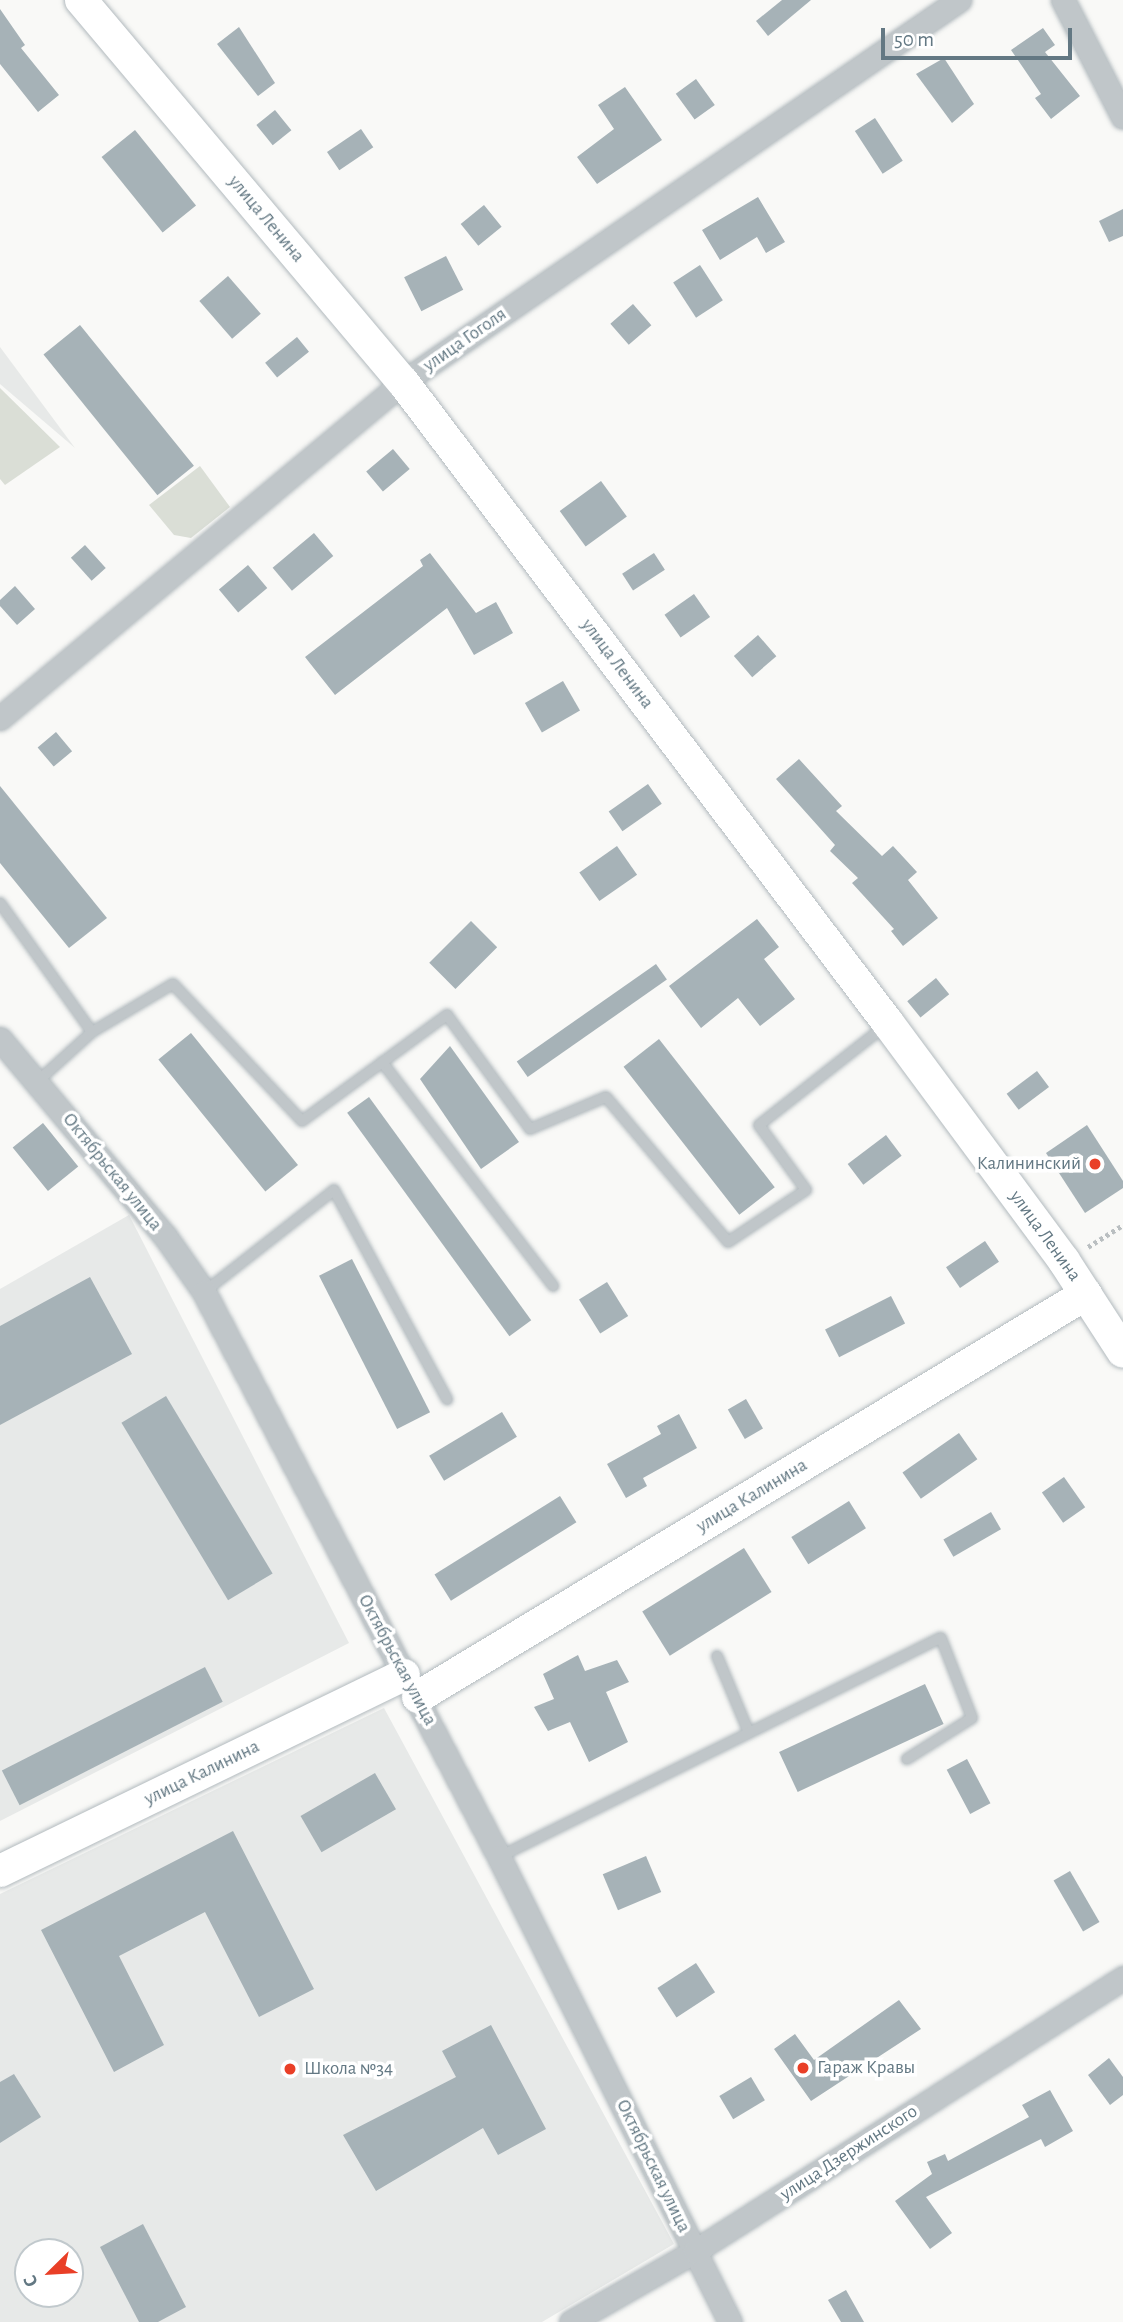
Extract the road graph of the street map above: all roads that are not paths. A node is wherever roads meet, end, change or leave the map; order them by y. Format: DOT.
graph roads {
  1 [pos="81,0"];
  2 [pos="959,0"];
  3 [pos="1063,0"];
  4 [pos="1123,117"];
  5 [pos="403,382"];
  6 [pos="0,718"];
  7 [pos="0,903"];
  8 [pos="888,1023"];
  9 [pos="92,1032"];
  10 [pos="0,1039"];
  11 [pos="382,1062"];
  12 [pos="38,1081"];
  13 [pos="553,1286"];
  14 [pos="204,1292"];
  15 [pos="1086,1294"];
  16 [pos="1123,1352"];
  17 [pos="447,1399"];
  18 [pos="717,1656"];
  19 [pos="411,1686"];
  20 [pos="749,1734"];
  21 [pos="906,1759"];
  22 [pos="499,1857"];
  23 [pos="0,1871"];
  24 [pos="1123,1978"];
  25 [pos="695,2251"];
  26 [pos="571,2322"];
  27 [pos="730,2322"];
  1 -- 5 [label="street, улица Ленина"];
  2 -- 5 [label="street, улица Гоголя"];
  3 -- 4 [label="street"];
  5 -- 6 [label="street, улица Гоголя"];
  5 -- 8 [label="street, улица Ленина"];
  7 -- 9 [label="lane"];
  8 -- 11 [label="lane"];
  8 -- 15 [label="street, улица Ленина"];
  9 -- 11 [label="lane"];
  9 -- 12 [label="lane"];
  10 -- 12 [label="street, Октябрьская улица"];
  11 -- 13 [label="lane"];
  12 -- 14 [label="street, Октябрьская улица"];
  14 -- 17 [label="lane"];
  14 -- 19 [label="street, Октябрьская улица"];
  15 -- 16 [label="street, улица Ленина"];
  15 -- 19 [label="street, улица Калинина"];
  18 -- 20 [label="lane"];
  19 -- 22 [label="street, Октябрьская улица"];
  19 -- 23 [label="street, улица Калинина"];
  20 -- 21 [label="lane"];
  20 -- 22 [label="lane"];
  22 -- 25 [label="street, Октябрьская улица"];
  24 -- 25 [label="street, улица Дзержинского"];
  25 -- 26 [label="street, улица Дзержинского"];
  25 -- 27 [label="street, Октябрьская улица"];
}
